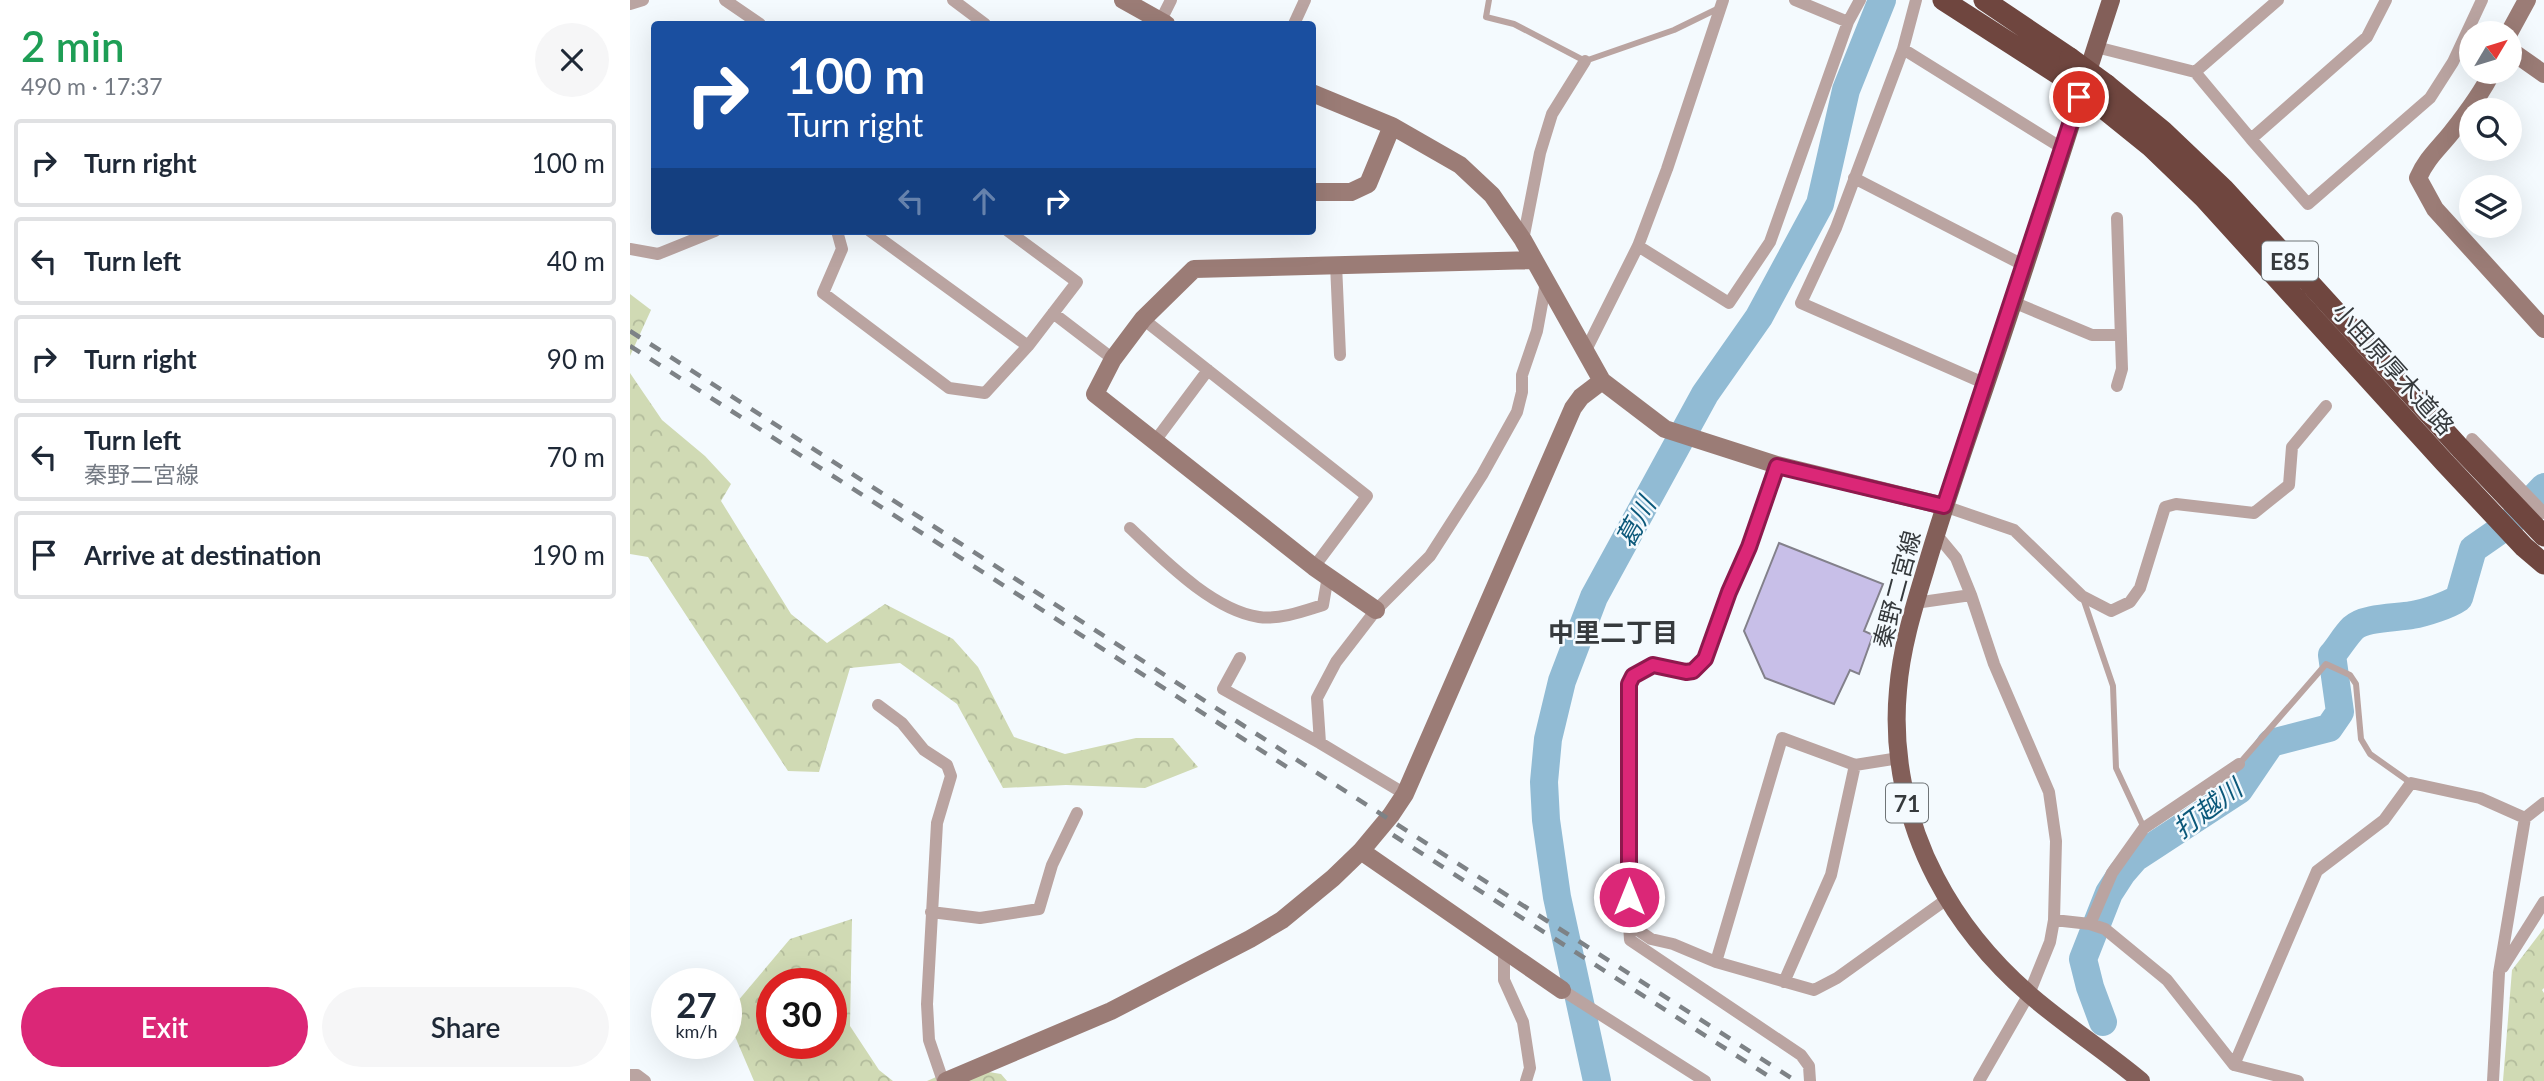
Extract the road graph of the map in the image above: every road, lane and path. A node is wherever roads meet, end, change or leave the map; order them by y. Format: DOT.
graph roads {
  1 [pos="643,0"];
  2 [pos="725,0"];
  3 [pos="953,0"];
  4 [pos="1123,0"];
  5 [pos="1171,0"];
  6 [pos="1289,0"];
  7 [pos="1489,0"];
  8 [pos="1795,0"];
  9 [pos="1860,0"];
  10 [pos="1916,0"];
  11 [pos="1943,0"];
  12 [pos="1984,0"];
  13 [pos="2278,0"];
  14 [pos="2386,0"];
  15 [pos="2482,0"];
  16 [pos="2527,0"];
  17 [pos="2110,1"];
  18 [pos="1303,3"];
  19 [pos="630,4"];
  20 [pos="1721,4"];
  21 [pos="756,21"];
  22 [pos="981,21"];
  23 [pos="1160,21"];
  24 [pos="1164,21"];
  25 [pos="1294,21"];
  26 [pos="2516,21"];
  27 [pos="1848,22"];
  28 [pos="2096,47"];
  29 [pos="1903,49"];
  30 [pos="2522,58"];
  31 [pos="1585,61"];
  32 [pos="2065,67"];
  33 [pos="2195,72"];
  34 [pos="2544,74"];
  35 [pos="2486,84"];
  36 [pos="2103,94"];
  37 [pos="1316,95"];
  38 [pos="1392,126"];
  39 [pos="2251,139"];
  40 [pos="2062,148"];
  41 [pos="1854,178"];
  42 [pos="1316,192"];
  43 [pos="2117,218"];
  44 [pos="705,235"];
  45 [pos="838,235"];
  46 [pos="875,235"];
  47 [pos="1013,235"];
  48 [pos="1523,240"];
  49 [pos="1638,246"];
  50 [pos="630,249"];
  51 [pos="1534,260"];
  52 [pos="1336,264"];
  53 [pos="2025,266"];
  54 [pos="1546,282"];
  55 [pos="2013,302"];
  56 [pos="1053,313"];
  57 [pos="1143,319"];
  58 [pos="2544,329"];
  59 [pos="2121,335"];
  60 [pos="1028,346"];
  61 [pos="1585,352"];
  62 [pos="1340,355"];
  63 [pos="1112,359"];
  64 [pos="1208,370"];
  65 [pos="1602,381"];
  66 [pos="1986,384"];
  67 [pos="2117,386"];
  68 [pos="2326,406"];
  69 [pos="1155,442"];
  70 [pos="2467,444"];
  71 [pos="1777,466"];
  72 [pos="1944,506"];
  73 [pos="2544,513"];
  74 [pos="1130,528"];
  75 [pos="1936,534"];
  76 [pos="2544,536"];
  77 [pos="2544,564"];
  78 [pos="1321,571"];
  79 [pos="1971,595"];
  80 [pos="2082,596"];
  81 [pos="1915,603"];
  82 [pos="1376,610"];
  83 [pos="1240,658"];
  84 [pos="878,705"];
  85 [pos="1320,743"];
  86 [pos="1899,758"];
  87 [pos="2239,764"];
  88 [pos="1855,765"];
  89 [pos="2411,783"];
  90 [pos="1405,794"];
  91 [pos="2544,803"];
  92 [pos="1077,813"];
  93 [pos="2525,818"];
  94 [pos="2144,828"];
  95 [pos="1361,851"];
  96 [pos="1947,899"];
  97 [pos="2544,902"];
  98 [pos="930,912"];
  99 [pos="2054,920"];
  100 [pos="1629,924"];
  101 [pos="2090,924"];
  102 [pos="1504,950"];
  103 [pos="1716,961"];
  104 [pos="2500,973"];
  105 [pos="1784,982"];
  106 [pos="1562,990"];
  107 [pos="2029,995"];
  108 [pos="2234,1065"];
  109 [pos="630,1075"];
  110 [pos="1687,1076"];
  111 [pos="2267,1078"];
  112 [pos="2139,1079"];
  113 [pos="645,1081"];
  114 [pos="945,1081"];
  115 [pos="1526,1081"];
  116 [pos="1705,1081"];
  117 [pos="1810,1081"];
  118 [pos="1979,1081"];
  119 [pos="2298,1081"];
  120 [pos="2493,1081"];
  1 -- 19 [label="street"];
  2 -- 21 [label="street"];
  3 -- 22 [label="street"];
  4 -- 23 [label="street"];
  5 -- 24 [label="street"];
  6 -- 18 [label="street"];
  7 -- 31 [label="lane"];
  8 -- 27 [label="street"];
  9 -- 27 [label="street"];
  10 -- 29 [label="street"];
  11 -- 32 [label="highway, 小田原厚木道路 / E85"];
  12 -- 32 [label="highway, 小田原厚木道路 / E85"];
  13 -- 33 [label="street"];
  14 -- 39 [label="street"];
  15 -- 39 [label="street"];
  16 -- 26 [label="street"];
  17 -- 28 [label="main road, 秦野二宮線 / 71"];
  18 -- 25 [label="street"];
  20 -- 31 [label="lane"];
  20 -- 49 [label="street"];
  27 -- 49 [label="street"];
  28 -- 33 [label="street"];
  28 -- 40 [label="main road, 秦野二宮線 / 71"];
  29 -- 40 [label="street"];
  29 -- 41 [label="street"];
  30 -- 34 [label="street"];
  31 -- 48 [label="street"];
  32 -- 36 [label="highway, 小田原厚木道路 / E85, bridge"];
  33 -- 39 [label="street"];
  35 -- 58 [label="street"];
  36 -- 70 [label="highway, 小田原厚木道路 / E85"];
  36 -- 77 [label="highway, 小田原厚木道路 / E85"];
  37 -- 38 [label="street"];
  38 -- 42 [label="street"];
  38 -- 48 [label="street"];
  40 -- 53 [label="main road, 秦野二宮線 / 71"];
  41 -- 53 [label="street"];
  41 -- 66 [label="street"];
  43 -- 59 [label="street"];
  44 -- 50 [label="street"];
  45 -- 60 [label="street"];
  46 -- 60 [label="street"];
  47 -- 56 [label="street"];
  48 -- 51 [label="street"];
  49 -- 61 [label="street"];
  51 -- 52 [label="street"];
  51 -- 54 [label="street"];
  52 -- 57 [label="street"];
  52 -- 62 [label="street"];
  53 -- 55 [label="main road, 秦野二宮線 / 71"];
  54 -- 61 [label="street"];
  54 -- 82 [label="street"];
  55 -- 59 [label="street"];
  55 -- 66 [label="main road, 秦野二宮線 / 71"];
  56 -- 60 [label="street"];
  56 -- 63 [label="street"];
  57 -- 63 [label="street"];
  57 -- 64 [label="street"];
  59 -- 67 [label="street"];
  61 -- 65 [label="street"];
  63 -- 69 [label="street"];
  64 -- 69 [label="street"];
  64 -- 78 [label="street"];
  65 -- 71 [label="street"];
  65 -- 90 [label="street"];
  66 -- 72 [label="main road, 秦野二宮線 / 71"];
  68 -- 80 [label="street"];
  69 -- 78 [label="street"];
  70 -- 73 [label="street"];
  70 -- 76 [label="highway, 小田原厚木道路 / E85"];
  71 -- 72 [label="street"];
  71 -- 100 [label="street"];
  72 -- 75 [label="main road, 秦野二宮線 / 71"];
  72 -- 80 [label="street"];
  74 -- 78 [label="street"];
  75 -- 79 [label="street"];
  75 -- 81 [label="main road, 秦野二宮線 / 71"];
  78 -- 82 [label="street"];
  79 -- 81 [label="street"];
  79 -- 99 [label="street"];
  80 -- 94 [label="lane"];
  81 -- 86 [label="main road, 秦野二宮線 / 71"];
  82 -- 85 [label="street"];
  83 -- 85 [label="street"];
  84 -- 98 [label="street"];
  85 -- 90 [label="street"];
  86 -- 88 [label="street"];
  86 -- 96 [label="main road, 秦野二宮線 / 71"];
  87 -- 89 [label="lane"];
  87 -- 94 [label="street"];
  88 -- 103 [label="street"];
  88 -- 105 [label="street"];
  89 -- 93 [label="street"];
  89 -- 108 [label="street"];
  90 -- 95 [label="street"];
  91 -- 93 [label="street"];
  92 -- 98 [label="street"];
  93 -- 104 [label="street"];
  94 -- 101 [label="street"];
  95 -- 102 [label="street"];
  95 -- 114 [label="street"];
  96 -- 105 [label="street"];
  96 -- 107 [label="main road, 秦野二宮線 / 71"];
  97 -- 104 [label="street"];
  98 -- 114 [label="street"];
  99 -- 101 [label="street"];
  99 -- 107 [label="street"];
  100 -- 103 [label="street"];
  100 -- 117 [label="street"];
  101 -- 108 [label="street"];
  102 -- 106 [label="street"];
  102 -- 115 [label="street"];
  103 -- 105 [label="street"];
  104 -- 120 [label="street"];
  106 -- 110 [label="street"];
  107 -- 112 [label="main road, 秦野二宮線 / 71"];
  107 -- 118 [label="street"];
  108 -- 111 [label="street"];
  109 -- 113 [label="street"];
  110 -- 116 [label="street"];
  111 -- 119 [label="street"];
}
